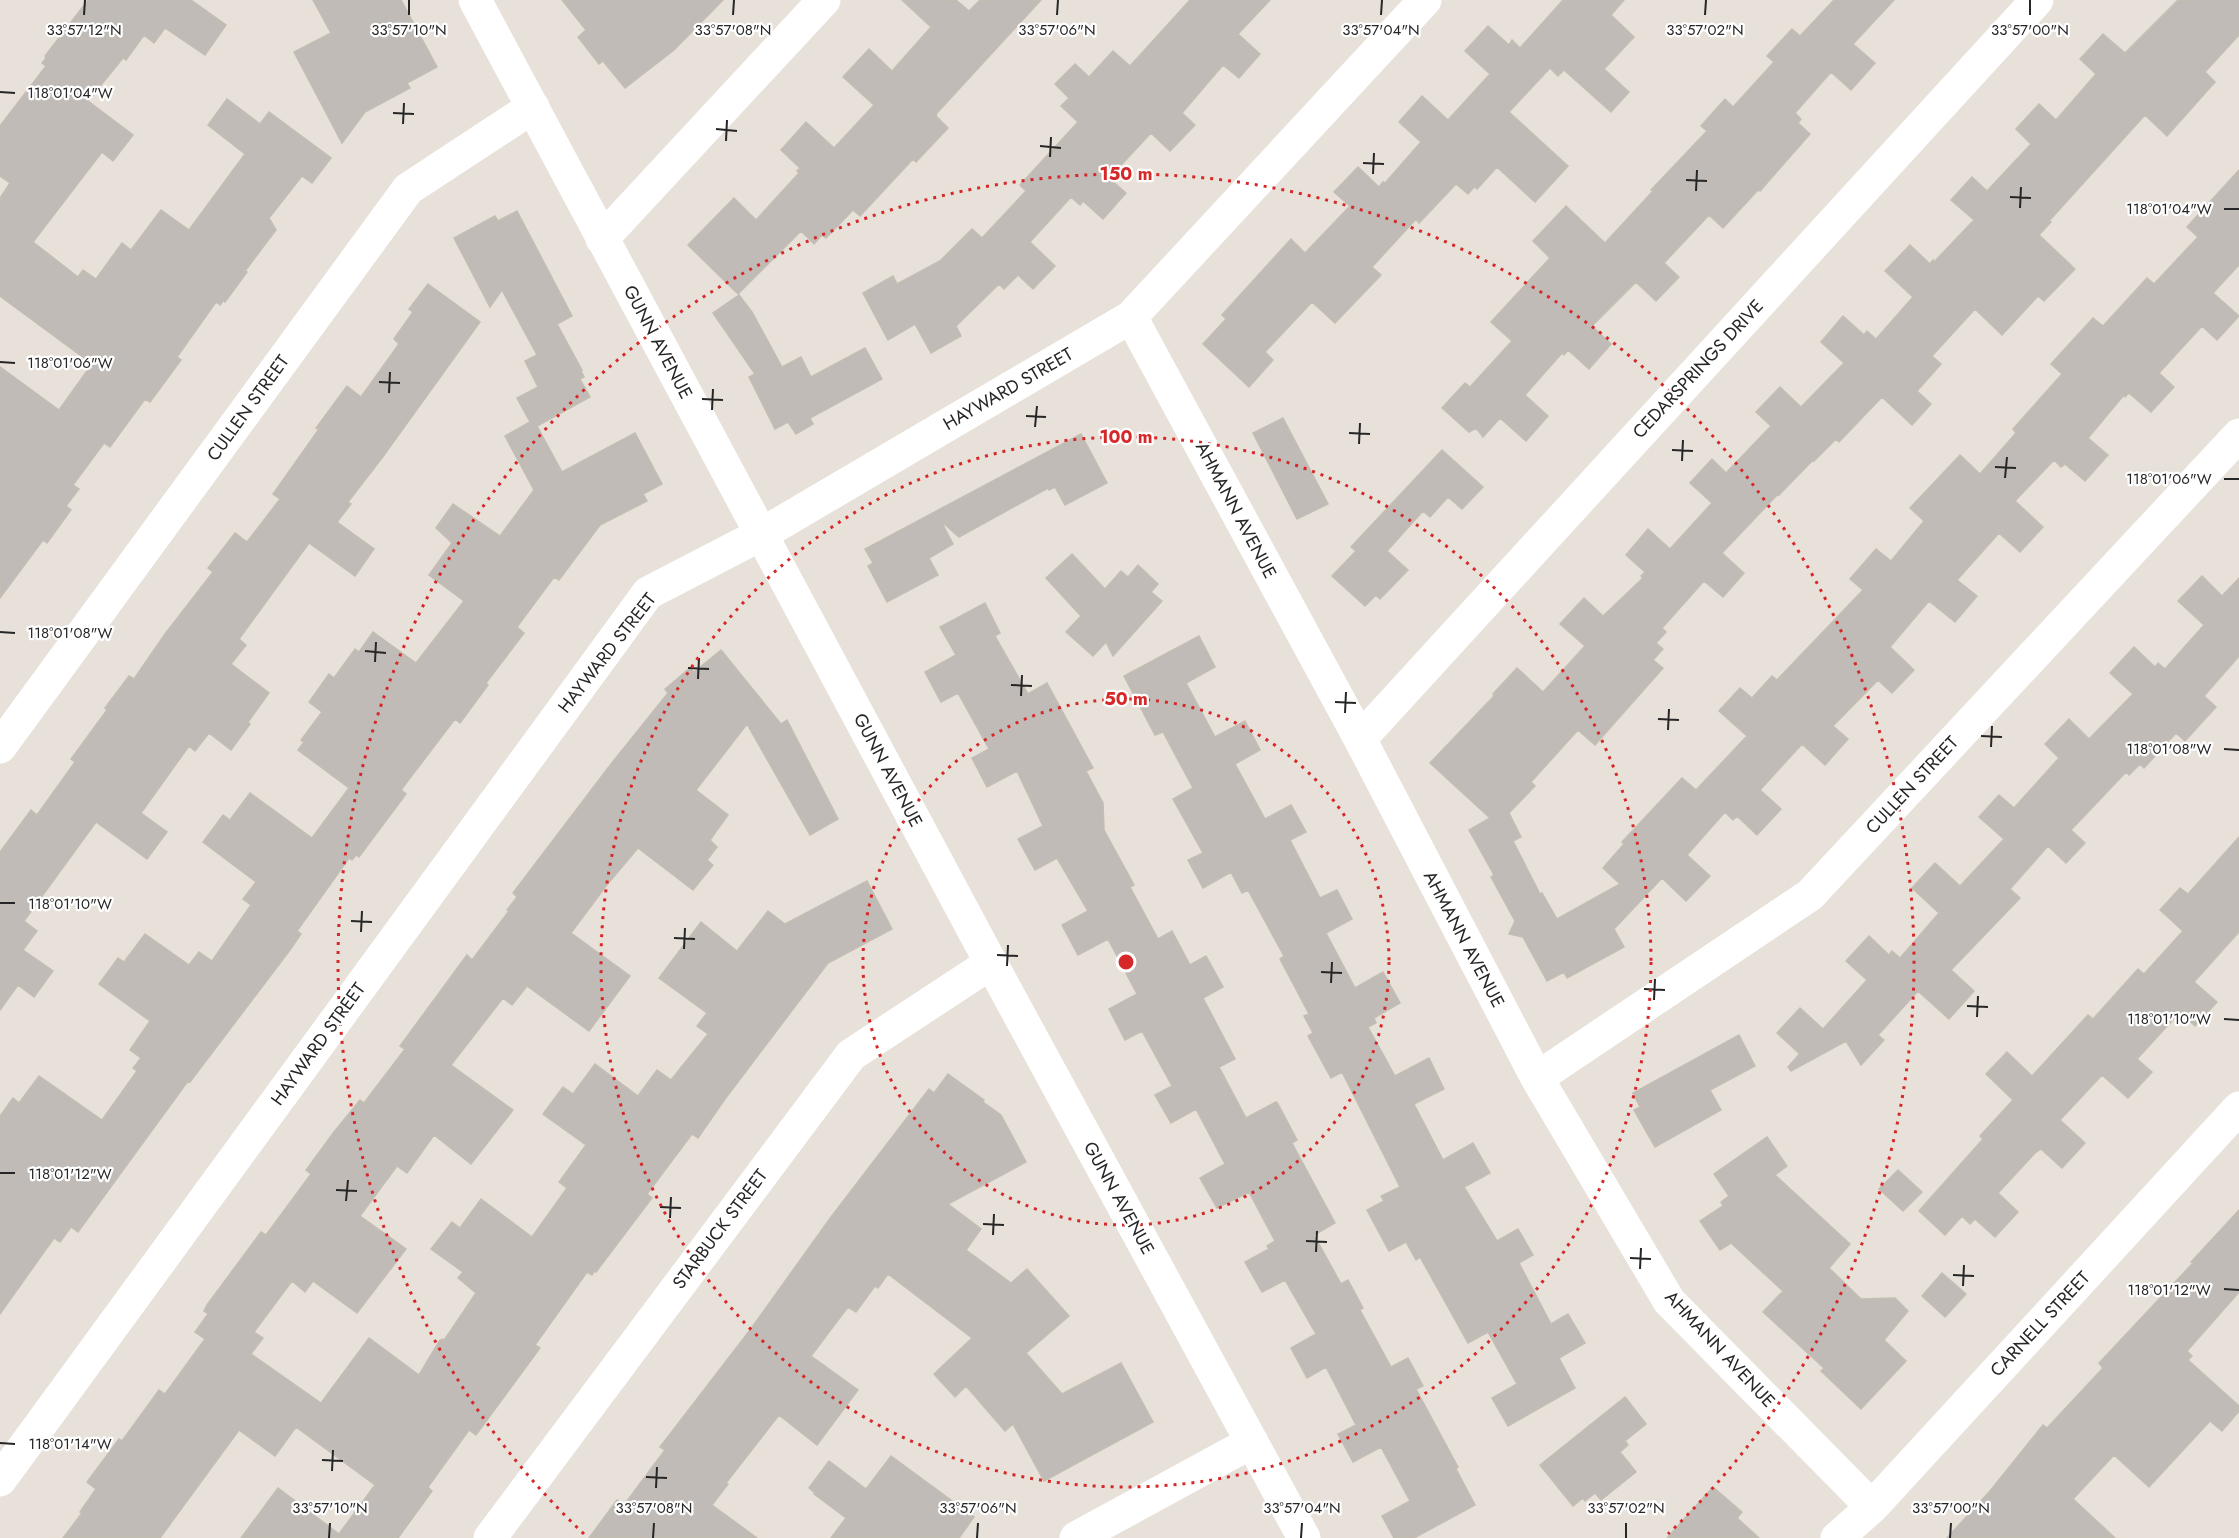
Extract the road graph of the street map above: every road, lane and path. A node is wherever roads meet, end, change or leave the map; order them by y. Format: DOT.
graph roads {
  1 [pos="475,0"];
  2 [pos="824,0"];
  3 [pos="1425,0"];
  4 [pos="2037,0"];
  5 [pos="533,107"];
  6 [pos="602,239"];
  7 [pos="1131,317"];
  8 [pos="2239,435"];
  9 [pos="762,534"];
  10 [pos="1360,739"];
  11 [pos="0,747"];
  12 [pos="991,963"];
  13 [pos="1537,1078"];
  14 [pos="2239,1108"];
  15 [pos="1252,1442"];
  16 [pos="0,1480"];
  17 [pos="1872,1507"];
  18 [pos="490,1538"];
  19 [pos="1076,1538"];
  20 [pos="1304,1538"];
  21 [pos="1838,1538"];
  1 -- 5 [label="street, GUNN AVENUE"];
  2 -- 6 [label="street"];
  3 -- 7 [label="street, HAYWARD STREET"];
  4 -- 10 [label="street, CEDARSPRINGS DRIVE"];
  5 -- 6 [label="street, GUNN AVENUE"];
  5 -- 11 [label="street, CULLEN STREET"];
  6 -- 9 [label="street, GUNN AVENUE"];
  7 -- 9 [label="street, HAYWARD STREET"];
  7 -- 10 [label="street, AHMANN AVENUE"];
  8 -- 13 [label="street, CULLEN STREET"];
  9 -- 12 [label="street, GUNN AVENUE"];
  9 -- 16 [label="street, HAYWARD STREET"];
  10 -- 13 [label="street, AHMANN AVENUE"];
  12 -- 15 [label="street, GUNN AVENUE"];
  12 -- 18 [label="street, STARBUCK STREET"];
  13 -- 17 [label="street, AHMANN AVENUE"];
  14 -- 17 [label="street, CARNELL STREET"];
  15 -- 19 [label="street"];
  15 -- 20 [label="street, GUNN AVENUE"];
  17 -- 21 [label="street, CARNELL STREET"];
}
